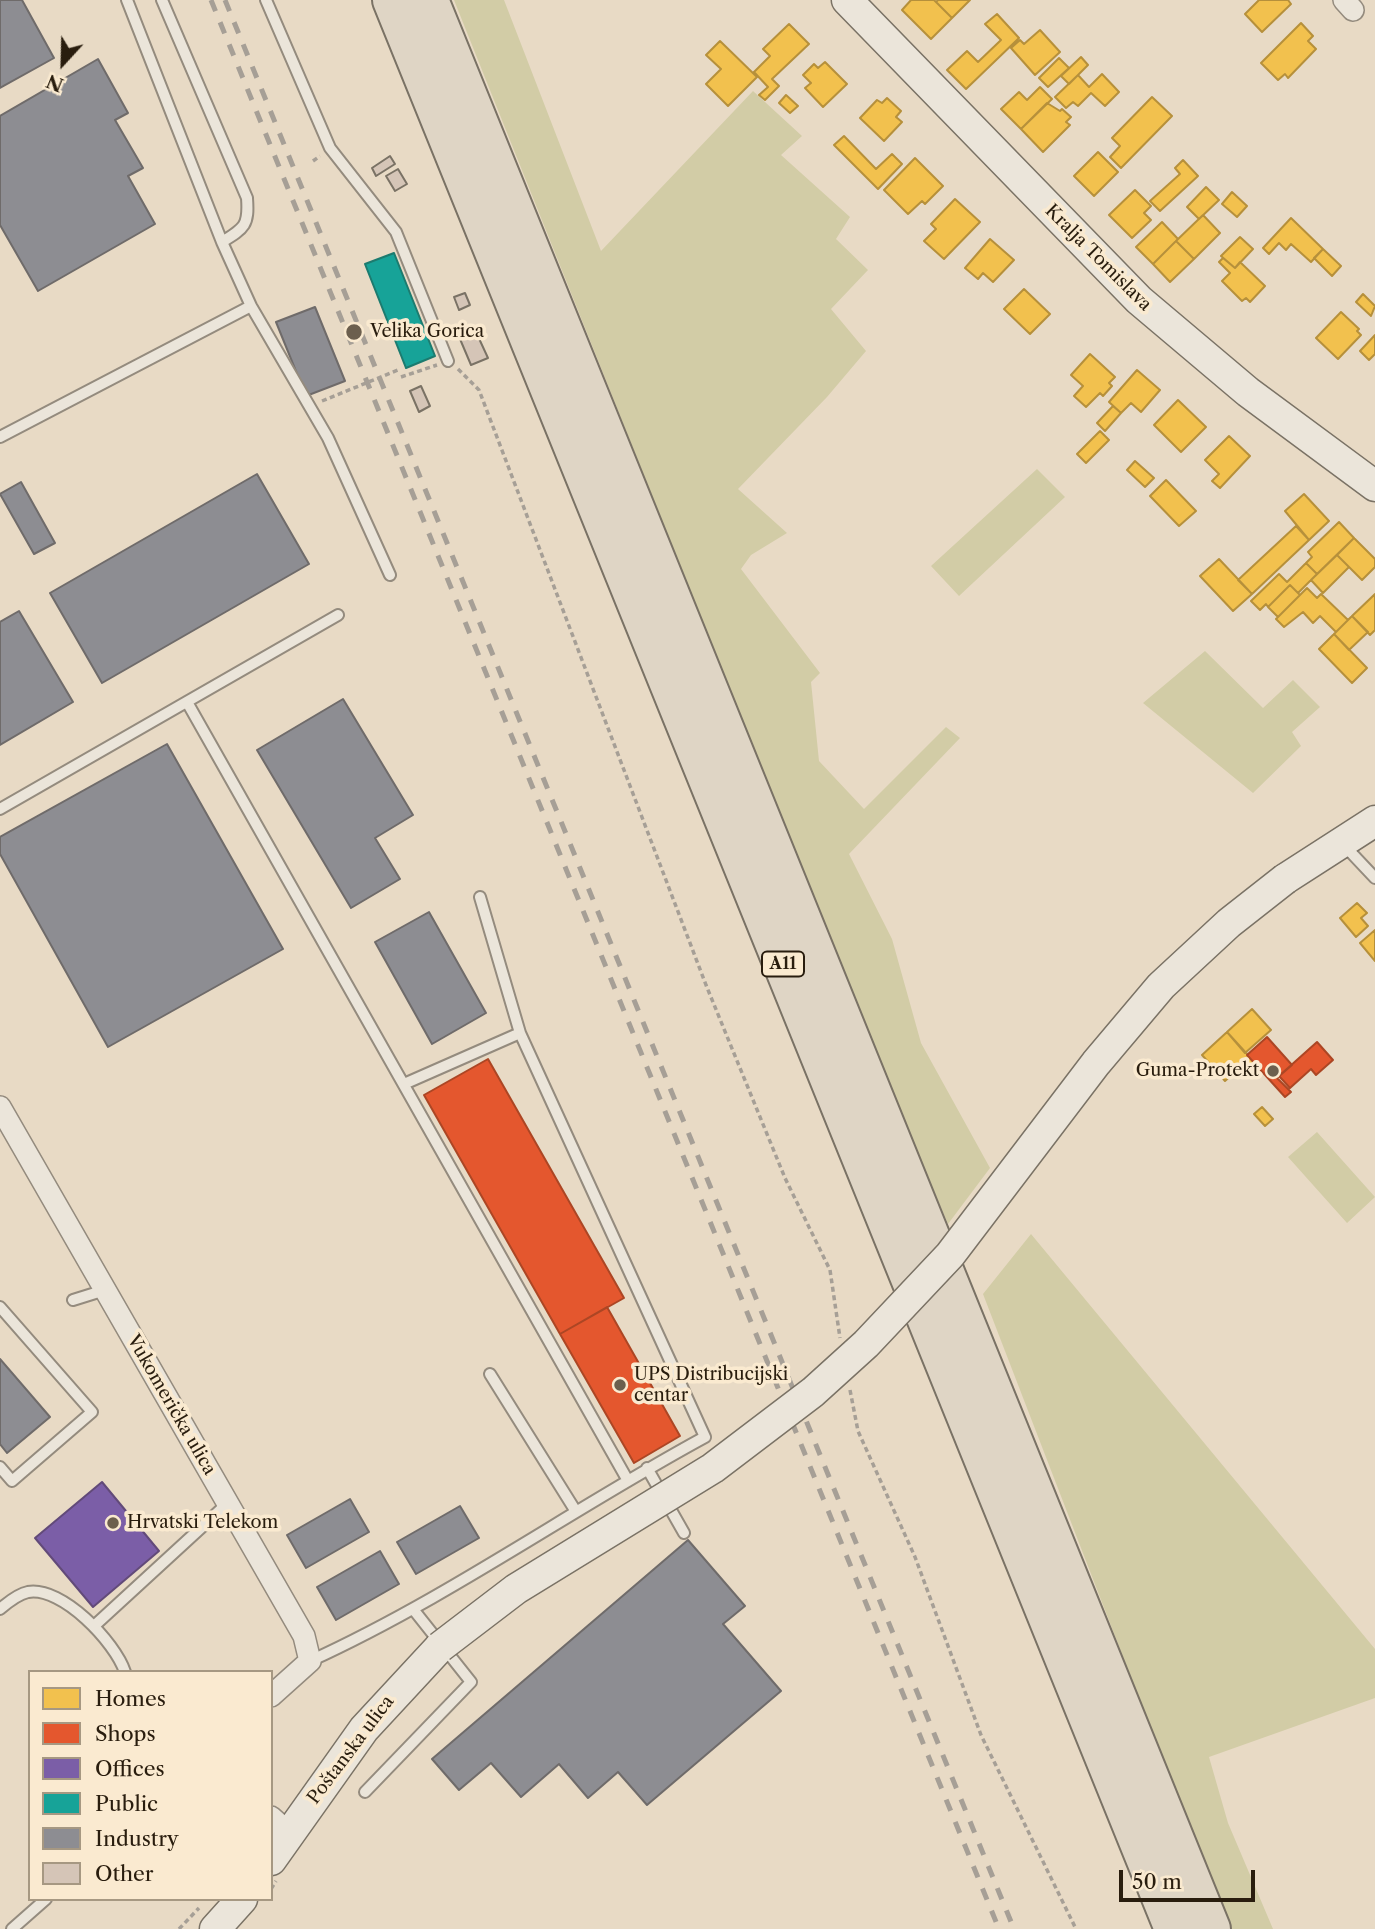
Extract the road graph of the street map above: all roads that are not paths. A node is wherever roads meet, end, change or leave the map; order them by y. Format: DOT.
graph roads {
  1 [pos="127,0"];
  2 [pos="162,0"];
  3 [pos="266,0"];
  4 [pos="392,0"];
  5 [pos="429,0"];
  6 [pos="848,0"];
  7 [pos="222,242"];
  8 [pos="251,306"];
  9 [pos="448,361"];
  10 [pos="0,437"];
  11 [pos="1375,486"];
  12 [pos="390,575"];
  13 [pos="338,615"];
  14 [pos="187,702"];
  15 [pos="0,808"];
  16 [pos="1375,821"];
  17 [pos="1340,841"];
  18 [pos="1375,878"];
  19 [pos="480,897"];
  20 [pos="520,1033"];
  21 [pos="404,1084"];
  22 [pos="0,1107"];
  23 [pos="105,1290"];
  24 [pos="73,1300"];
  25 [pos="0,1307"];
  26 [pos="489,1374"];
  27 [pos="0,1467"];
  28 [pos="647,1468"];
  29 [pos="628,1479"];
  30 [pos="228,1503"];
  31 [pos="575,1510"];
  32 [pos="684,1533"];
  33 [pos="0,1609"];
  34 [pos="413,1609"];
  35 [pos="94,1626"];
  36 [pos="310,1661"];
  37 [pos="124,1670"];
  38 [pos="273,1694"];
  39 [pos="365,1792"];
  40 [pos="280,1825"];
  41 [pos="273,1852"];
  42 [pos="44,1901"];
  43 [pos="240,1901"];
  44 [pos="12,1929"];
  45 [pos="215,1929"];
  46 [pos="1174,1929"];
  47 [pos="1211,1929"];
  1 -- 7 [label="lane"];
  2 -- 7 [label="lane"];
  3 -- 9 [label="lane"];
  4 -- 46 [label="highway, A11"];
  5 -- 47 [label="highway, A11"];
  6 -- 11 [label="main road, Kralja Tomislava"];
  7 -- 8 [label="lane"];
  8 -- 10 [label="lane"];
  8 -- 12 [label="lane"];
  13 -- 14 [label="lane"];
  14 -- 15 [label="lane"];
  14 -- 21 [label="lane"];
  16 -- 17 [label="main road, Poštanska ulica"];
  17 -- 18 [label="lane"];
  17 -- 40 [label="main road, Poštanska ulica, bridge"];
  19 -- 20 [label="lane"];
  20 -- 21 [label="lane"];
  20 -- 28 [label="lane"];
  21 -- 29 [label="lane"];
  22 -- 23 [label="street, Vukomerička ulica"];
  23 -- 24 [label="lane"];
  23 -- 30 [label="street, Vukomerička ulica"];
  25 -- 27 [label="lane"];
  26 -- 31 [label="lane"];
  28 -- 29 [label="lane"];
  28 -- 32 [label="lane"];
  29 -- 31 [label="lane"];
  30 -- 35 [label="lane"];
  30 -- 36 [label="street, Vukomerička ulica"];
  31 -- 34 [label="lane"];
  33 -- 35 [label="lane"];
  34 -- 36 [label="lane"];
  34 -- 39 [label="lane"];
  35 -- 37 [label="lane"];
  36 -- 38 [label="street"];
  40 -- 41 [label="main road, Poštanska ulica"];
  42 -- 44 [label="lane"];
  43 -- 45 [label="main road"];
}
